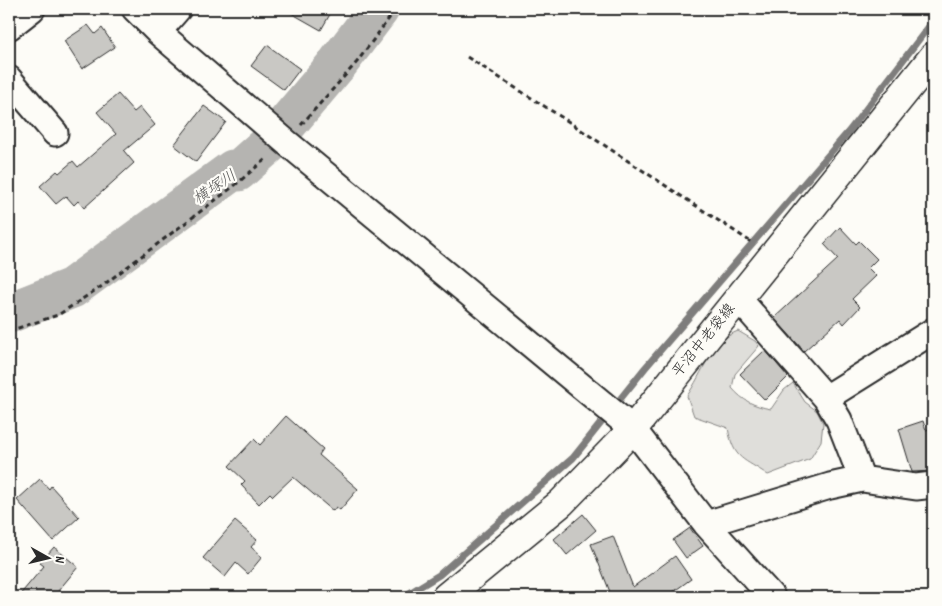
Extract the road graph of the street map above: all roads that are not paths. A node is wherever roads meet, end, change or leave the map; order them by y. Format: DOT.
graph roads {
  1 [pos="32,9"];
  2 [pos="135,9"];
  3 [pos="178,9"];
  4 [pos="9,27"];
  5 [pos="158,32"];
  6 [pos="933,57"];
  7 [pos="9,79"];
  8 [pos="55,133"];
  9 [pos="738,298"];
  10 [pos="933,331"];
  11 [pos="826,398"];
  12 [pos="633,429"];
  13 [pos="862,479"];
  14 [pos="933,485"];
  15 [pos="706,524"];
  16 [pos="446,597"];
  17 [pos="772,597"];
  1 -- 4 [label="street"];
  2 -- 5 [label="street"];
  3 -- 5 [label="street"];
  5 -- 12 [label="street"];
  6 -- 9 [label="main road, 平沼中老袋線"];
  7 -- 8 [label="street"];
  9 -- 11 [label="street"];
  9 -- 12 [label="main road, 平沼中老袋線"];
  10 -- 11 [label="street"];
  11 -- 13 [label="street"];
  12 -- 15 [label="street"];
  12 -- 16 [label="main road, 平沼中老袋線"];
  13 -- 14 [label="street"];
  13 -- 15 [label="street"];
  15 -- 17 [label="street"];
}
